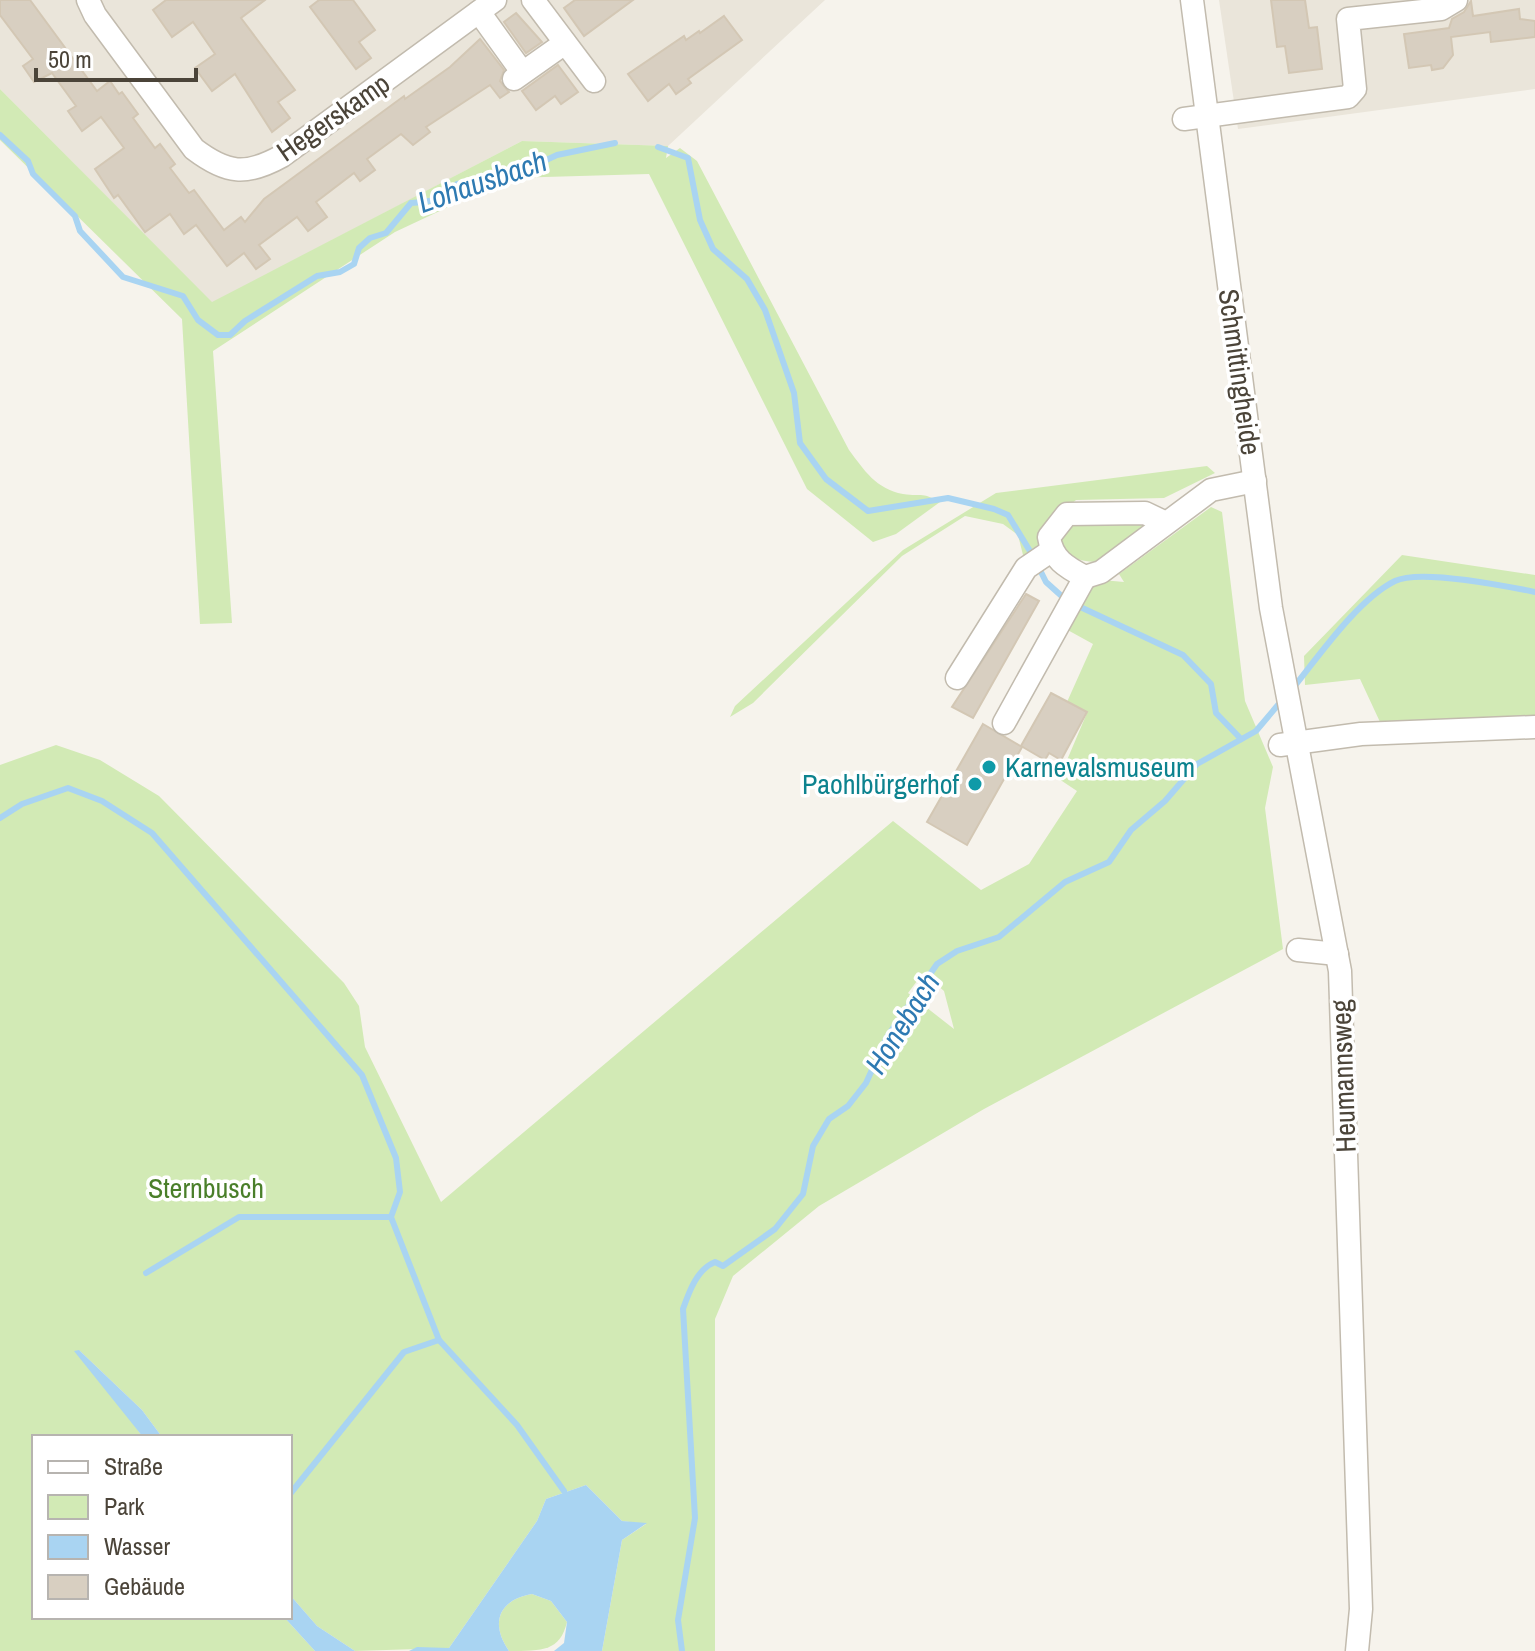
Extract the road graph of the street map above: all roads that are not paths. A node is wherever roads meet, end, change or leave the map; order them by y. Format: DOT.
graph roads {
  1 [pos="88,0"];
  2 [pos="533,0"];
  3 [pos="1192,0"];
  4 [pos="1456,0"];
  5 [pos="487,6"];
  6 [pos="1347,9"];
  7 [pos="565,43"];
  8 [pos="594,81"];
  9 [pos="1195,117"];
  10 [pos="1255,481"];
  11 [pos="1166,523"];
  12 [pos="1048,553"];
  13 [pos="1082,582"];
  14 [pos="957,678"];
  15 [pos="1004,723"];
  16 [pos="1535,727"];
  17 [pos="1289,743"];
  18 [pos="1298,950"];
  19 [pos="1337,954"];
  20 [pos="1357,1651"];
  1 -- 5 [label="street, Hegerskamp"];
  2 -- 7 [label="street"];
  3 -- 9 [label="street, Schmittingheide"];
  4 -- 6 [label="street"];
  5 -- 7 [label="street"];
  6 -- 9 [label="street"];
  7 -- 8 [label="street"];
  9 -- 10 [label="street, Schmittingheide"];
  10 -- 11 [label="street"];
  10 -- 17 [label="street, Schmittingheide"];
  11 -- 12 [label="street"];
  11 -- 13 [label="street"];
  12 -- 13 [label="street"];
  12 -- 14 [label="street"];
  13 -- 15 [label="street"];
  16 -- 17 [label="street"];
  17 -- 19 [label="street, Heumannsweg"];
  18 -- 19 [label="street"];
  19 -- 20 [label="street, Heumannsweg"];
}
